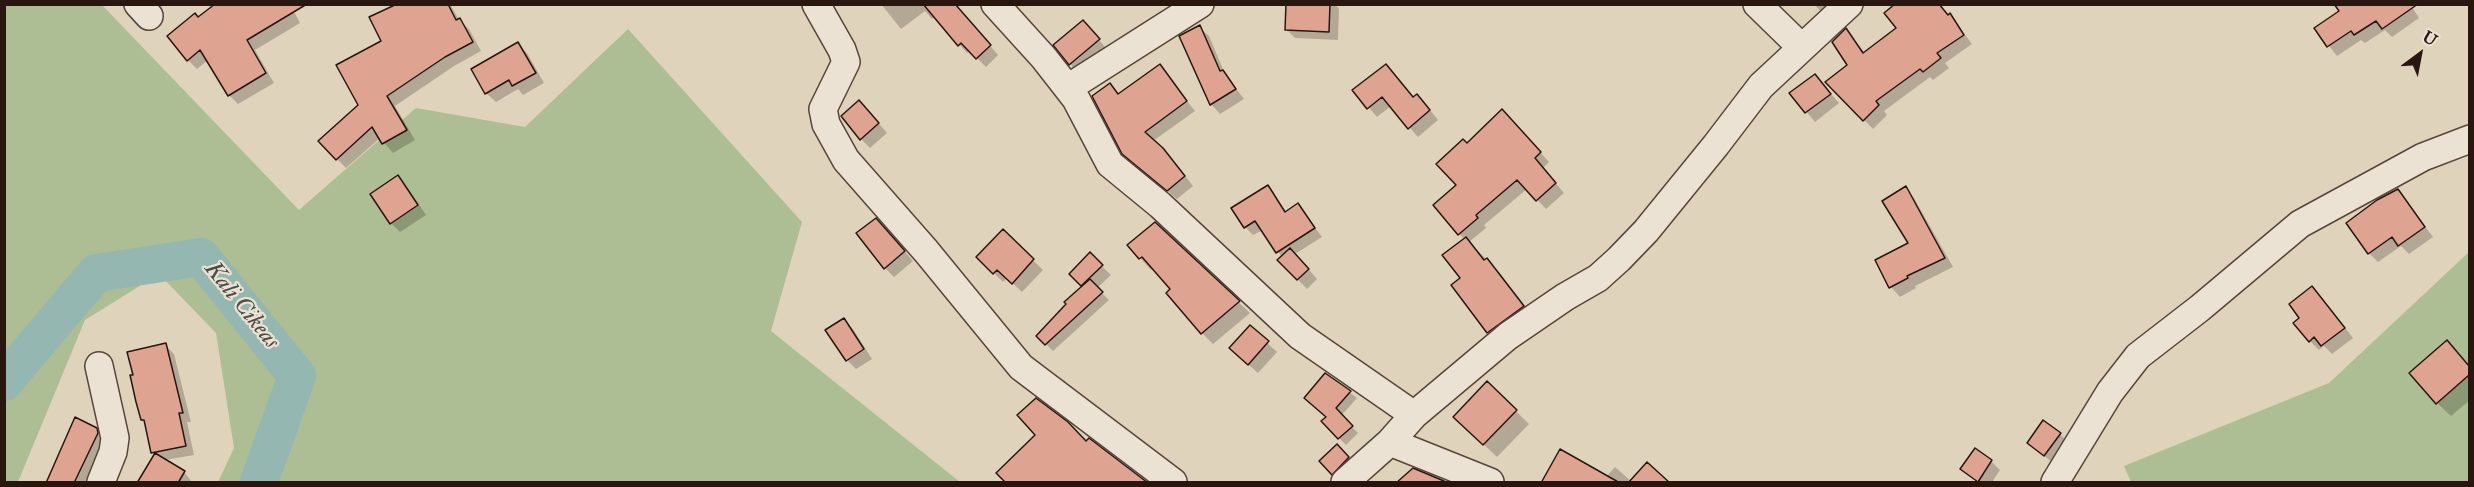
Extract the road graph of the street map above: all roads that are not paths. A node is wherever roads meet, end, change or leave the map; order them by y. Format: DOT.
graph roads {
  1 [pos="816,4"];
  2 [pos="995,4"];
  3 [pos="1200,4"];
  4 [pos="1757,4"];
  5 [pos="1849,4"];
  6 [pos="1801,47"];
  7 [pos="1068,88"];
  8 [pos="2469,139"];
  9 [pos="99,366"];
  10 [pos="1414,415"];
  11 [pos="1390,442"];
  12 [pos="100,483"];
  13 [pos="1173,483"];
  14 [pos="1345,483"];
  15 [pos="1490,483"];
  16 [pos="2055,483"];
  1 -- 13 [label="street"];
  2 -- 7 [label="street"];
  3 -- 7 [label="street"];
  4 -- 6 [label="street"];
  5 -- 6 [label="street"];
  6 -- 10 [label="street"];
  7 -- 10 [label="street"];
  8 -- 16 [label="street"];
  9 -- 12 [label="street"];
  10 -- 11 [label="street"];
  11 -- 14 [label="street"];
  11 -- 15 [label="street"];
}
